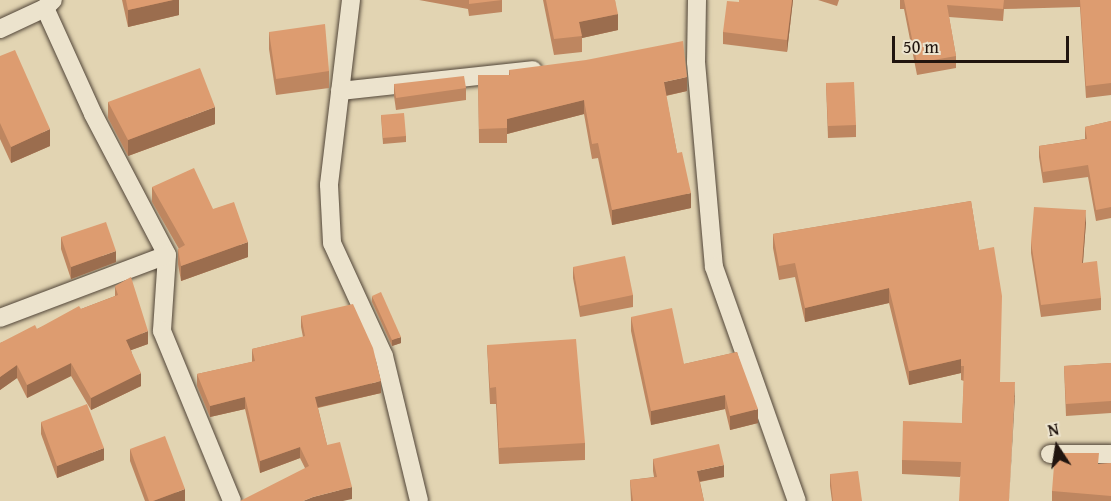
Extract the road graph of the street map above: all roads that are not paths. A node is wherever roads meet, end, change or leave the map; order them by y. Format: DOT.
graph roads {
  1 [pos="351,0"];
  2 [pos="697,0"];
  3 [pos="49,4"];
  4 [pos="0,29"];
  5 [pos="680,44"];
  6 [pos="696,62"];
  7 [pos="549,68"];
  8 [pos="340,91"];
  9 [pos="167,255"];
  10 [pos="0,318"];
  11 [pos="1050,454"];
  12 [pos="1111,454"];
  13 [pos="232,501"];
  14 [pos="418,501"];
  15 [pos="797,501"];
  1 -- 8 [label="street"];
  2 -- 6 [label="street"];
  3 -- 4 [label="street"];
  3 -- 9 [label="street"];
  5 -- 6 [label="street"];
  6 -- 15 [label="street"];
  7 -- 8 [label="street"];
  8 -- 14 [label="street"];
  9 -- 10 [label="street"];
  9 -- 13 [label="street"];
  11 -- 12 [label="street"];
}
